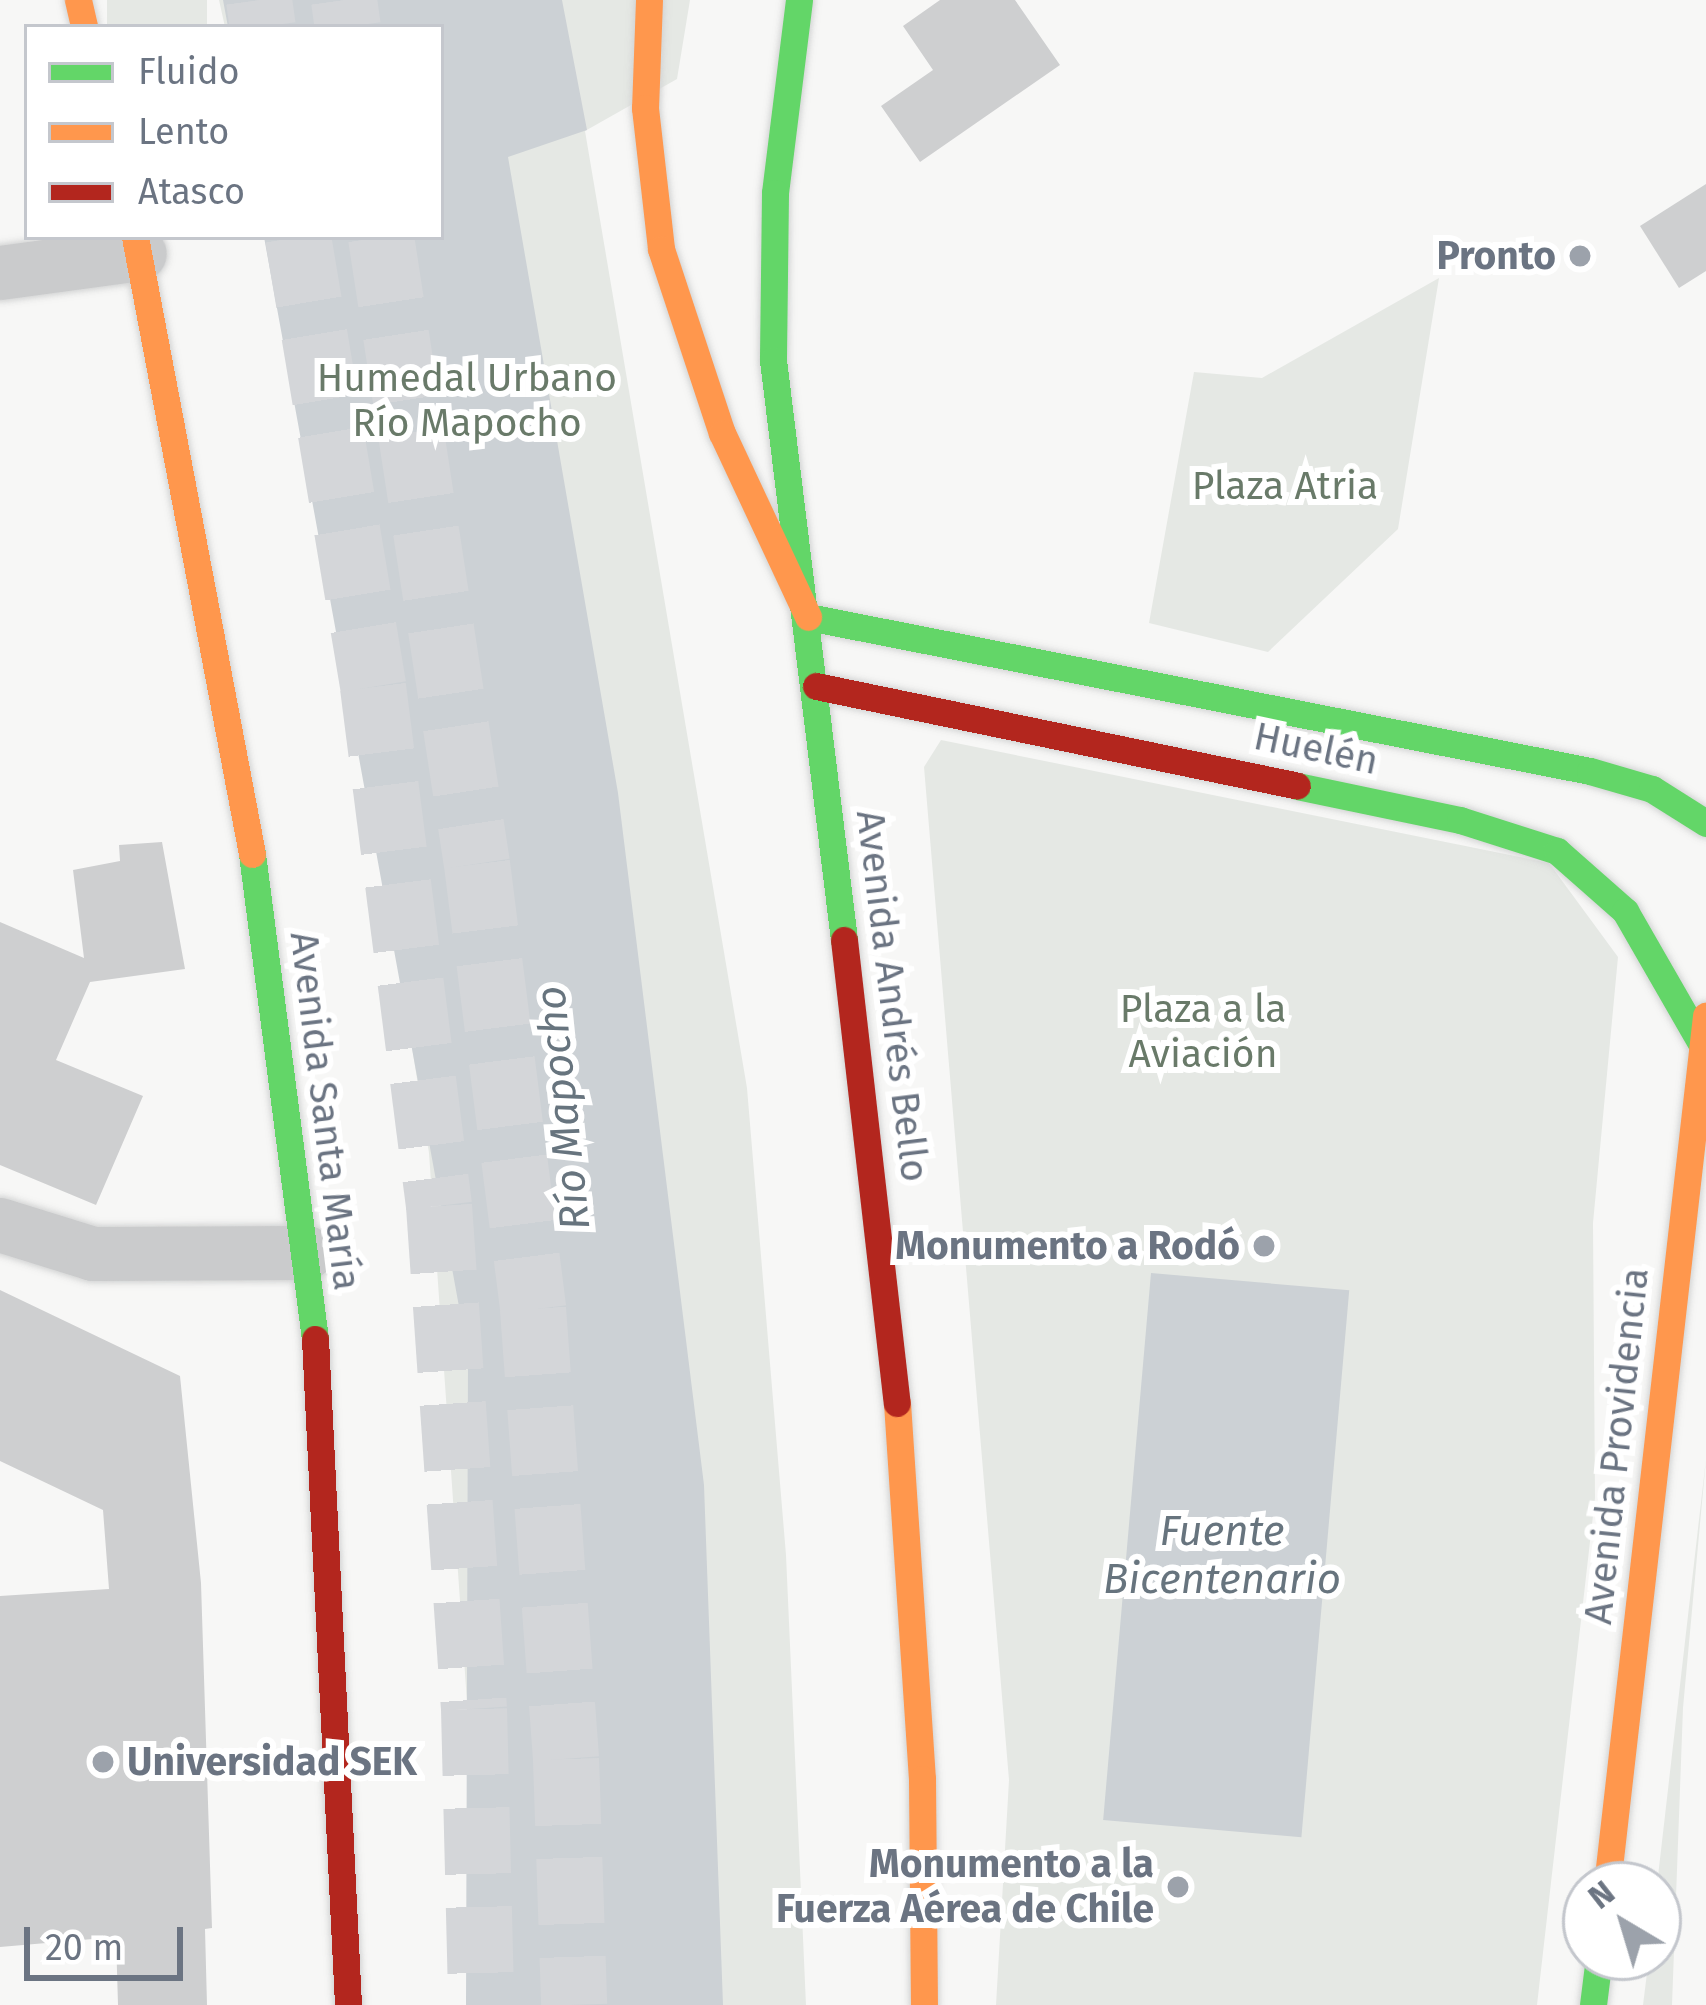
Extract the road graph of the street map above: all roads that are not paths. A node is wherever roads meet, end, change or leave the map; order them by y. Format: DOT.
graph roads {
  1 [pos="649,0"];
  2 [pos="799,0"];
  3 [pos="137,246"];
  4 [pos="0,273"];
  5 [pos="808,617"];
  6 [pos="816,686"];
  7 [pos="1706,824"];
  8 [pos="1706,1016"];
  9 [pos="1702,1045"];
  10 [pos="0,1225"];
  11 [pos="308,1253"];
  12 [pos="1610,1861"];
  13 [pos="348,2005"];
  14 [pos="924,2005"];
  1 -- 5 [label="main road"];
  2 -- 5 [label="main road, Avenida Andrés Bello"];
  3 -- 4 [label="street"];
  3 -- 11 [label="main road, Avenida Santa María"];
  5 -- 6 [label="main road, Avenida Andrés Bello"];
  5 -- 7 [label="main road, Huelén"];
  6 -- 9 [label="main road, Huelén"];
  6 -- 14 [label="main road, Avenida Andrés Bello"];
  8 -- 9 [label="main road, Avenida Providencia"];
  9 -- 12 [label="main road, Avenida Providencia"];
  10 -- 11 [label="street"];
  11 -- 13 [label="main road, Avenida Santa María"];
}
